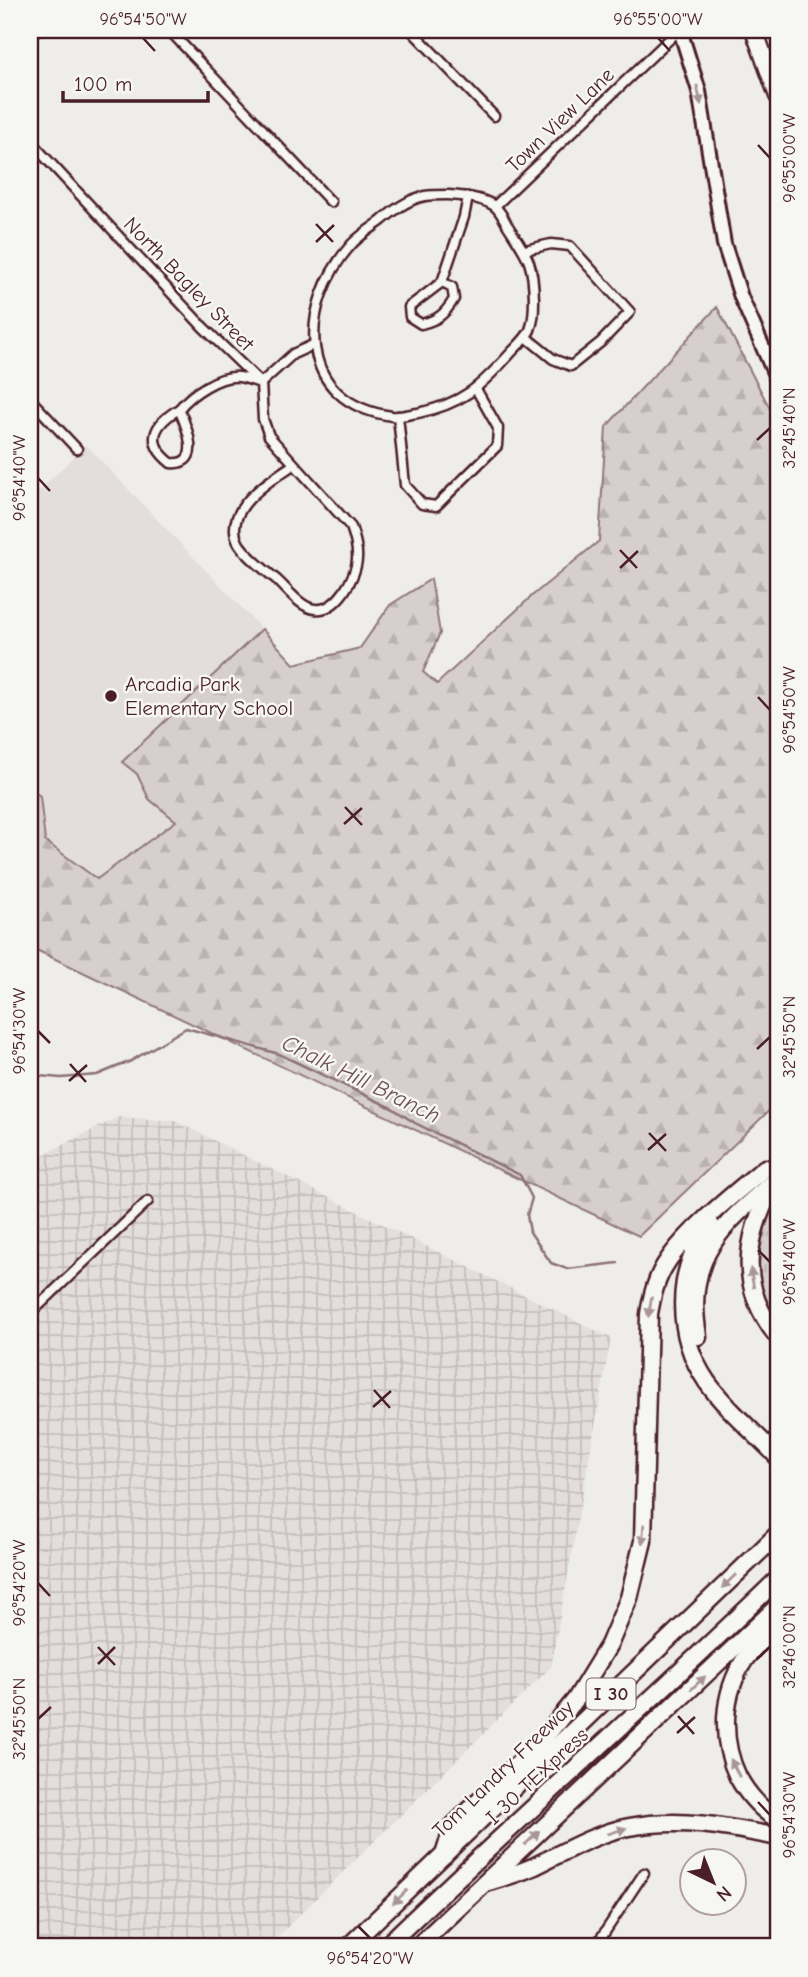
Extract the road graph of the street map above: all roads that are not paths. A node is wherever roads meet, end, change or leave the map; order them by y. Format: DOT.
graph roads {
  1 [pos="37,30"];
  2 [pos="169,30"];
  3 [pos="411,30"];
  4 [pos="679,30"];
  5 [pos="754,30"];
  6 [pos="30,36"];
  7 [pos="778,96"];
  8 [pos="494,116"];
  9 [pos="30,141"];
  10 [pos="468,197"];
  11 [pos="331,202"];
  12 [pos="495,206"];
  13 [pos="525,250"];
  14 [pos="442,282"];
  15 [pos="526,337"];
  16 [pos="313,345"];
  17 [pos="778,382"];
  18 [pos="261,383"];
  19 [pos="476,389"];
  20 [pos="30,399"];
  21 [pos="179,409"];
  22 [pos="398,416"];
  23 [pos="77,449"];
  24 [pos="293,465"];
  25 [pos="778,1155"];
  26 [pos="774,1175"];
  27 [pos="148,1200"];
  28 [pos="30,1314"];
  29 [pos="778,1337"];
  30 [pos="730,1399"];
  31 [pos="778,1441"];
  32 [pos="778,1457"];
  33 [pos="778,1534"];
  34 [pos="778,1580"];
  35 [pos="778,1606"];
  36 [pos="778,1624"];
  37 [pos="778,1819"];
  38 [pos="778,1837"];
  39 [pos="444,1855"];
  40 [pos="644,1873"];
  41 [pos="482,1885"];
  42 [pos="348,1947"];
  43 [pos="385,1947"];
  44 [pos="417,1947"];
  45 [pos="595,1947"];
  1 -- 6 [label="street"];
  2 -- 11 [label="street"];
  3 -- 8 [label="street"];
  4 -- 12 [label="street, Town View Lane"];
  4 -- 17 [label="main road, one-way"];
  5 -- 7 [label="highway"];
  9 -- 18 [label="street, North Bagley Street"];
  10 -- 12 [label="street"];
  10 -- 14 [label="street"];
  10 -- 16 [label="street"];
  12 -- 13 [label="street"];
  13 -- 15 [label="street"];
  13 -- 15 [label="street"];
  14 -- 14 [label="street"];
  15 -- 19 [label="street"];
  16 -- 18 [label="street"];
  16 -- 22 [label="street"];
  18 -- 21 [label="street"];
  18 -- 24 [label="street"];
  19 -- 22 [label="street"];
  19 -- 22 [label="street"];
  20 -- 23 [label="street"];
  21 -- 21 [label="street"];
  24 -- 24 [label="street"];
  25 -- 26 [label="highway"];
  29 -- 26 [label="highway, one-way"];
  26 -- 30 [label="highway"];
  26 -- 39 [label="highway, one-way"];
  27 -- 28 [label="street"];
  30 -- 31 [label="highway"];
  30 -- 32 [label="highway"];
  33 -- 39 [label="highway, Tom Landry Freeway / I 30, one-way"];
  34 -- 43 [label="highway, I 30 TEXpress"];
  41 -- 35 [label="highway, I 30, one-way"];
  37 -- 36 [label="highway, one-way"];
  41 -- 38 [label="highway, one-way"];
  39 -- 42 [label="highway, Tom Landry Freeway / I 30, one-way"];
  40 -- 45 [label="street"];
  41 -- 44 [label="highway, I 30"];
}
